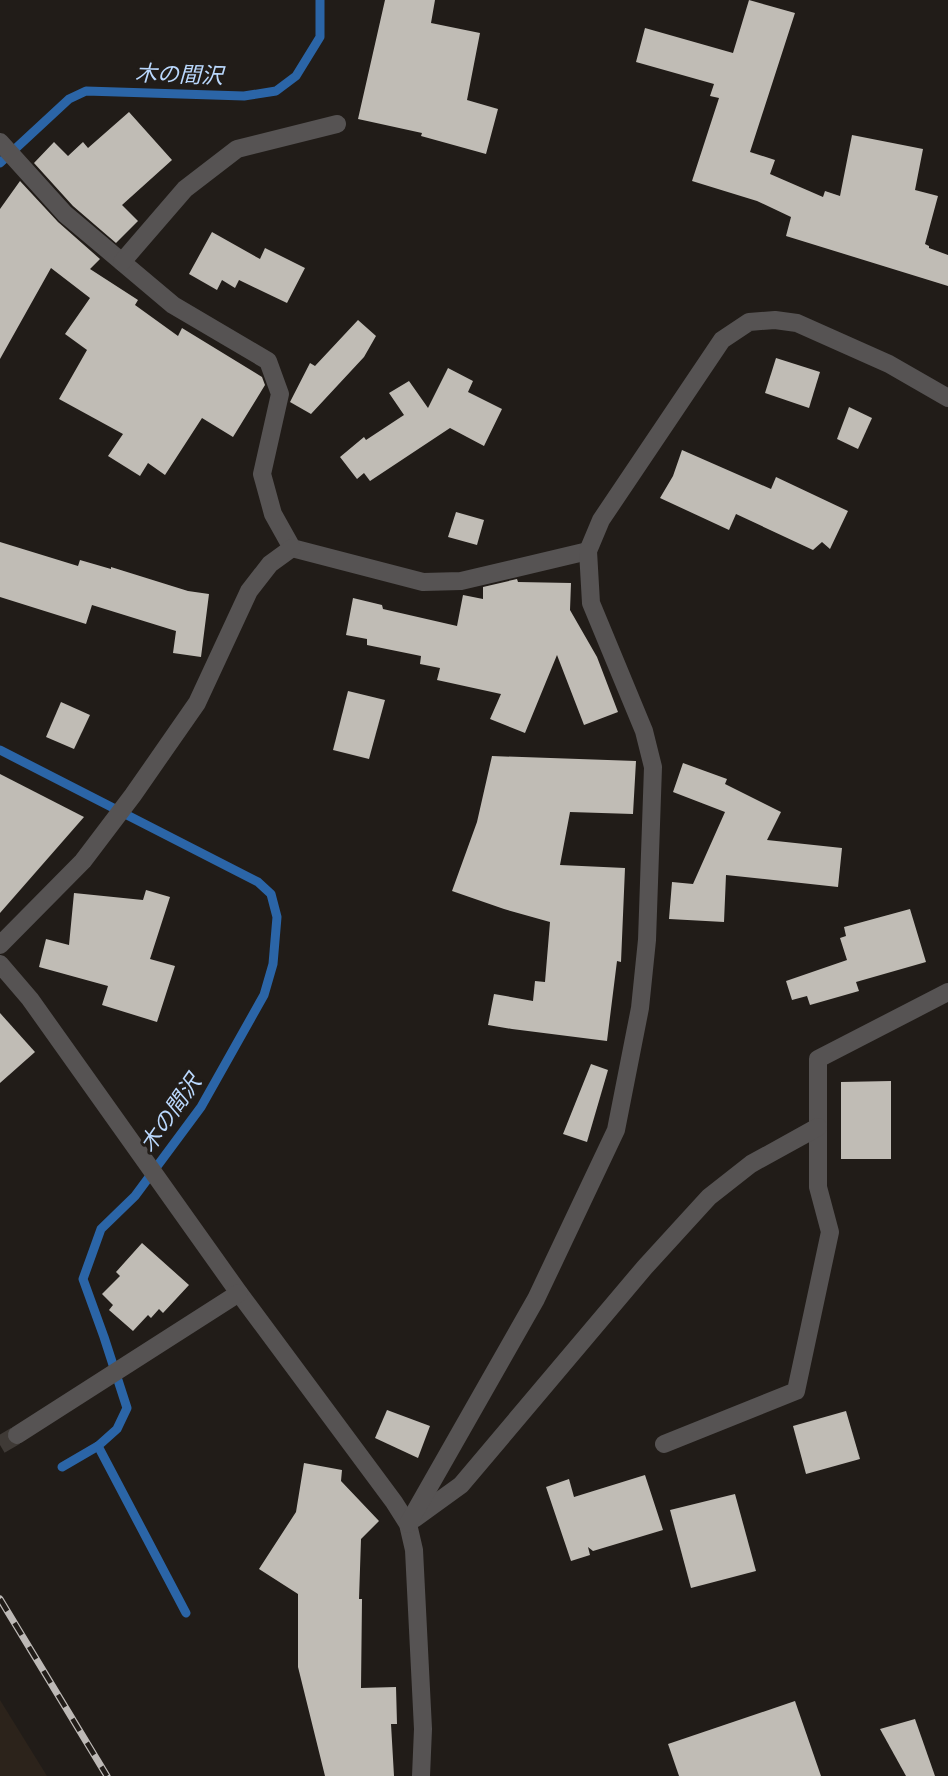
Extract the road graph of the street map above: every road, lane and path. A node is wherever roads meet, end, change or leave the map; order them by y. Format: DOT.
graph roads {
  1 [pos="337,124"];
  2 [pos="2,144"];
  3 [pos="122,262"];
  4 [pos="948,398"];
  5 [pos="292,548"];
  6 [pos="588,551"];
  7 [pos="0,945"];
  8 [pos="0,964"];
  9 [pos="948,993"];
  10 [pos="818,1127"];
  11 [pos="239,1293"];
  12 [pos="17,1435"];
  13 [pos="664,1444"];
  14 [pos="408,1524"];
  15 [pos="421,1776"];
  1 -- 3 [label="street"];
  2 -- 3 [label="street"];
  3 -- 5 [label="street"];
  4 -- 6 [label="street"];
  5 -- 6 [label="street"];
  5 -- 7 [label="street"];
  6 -- 14 [label="street"];
  8 -- 11 [label="street"];
  9 -- 10 [label="street"];
  10 -- 13 [label="street"];
  10 -- 14 [label="street"];
  11 -- 12 [label="street"];
  11 -- 14 [label="street"];
  14 -- 15 [label="street"];
}
